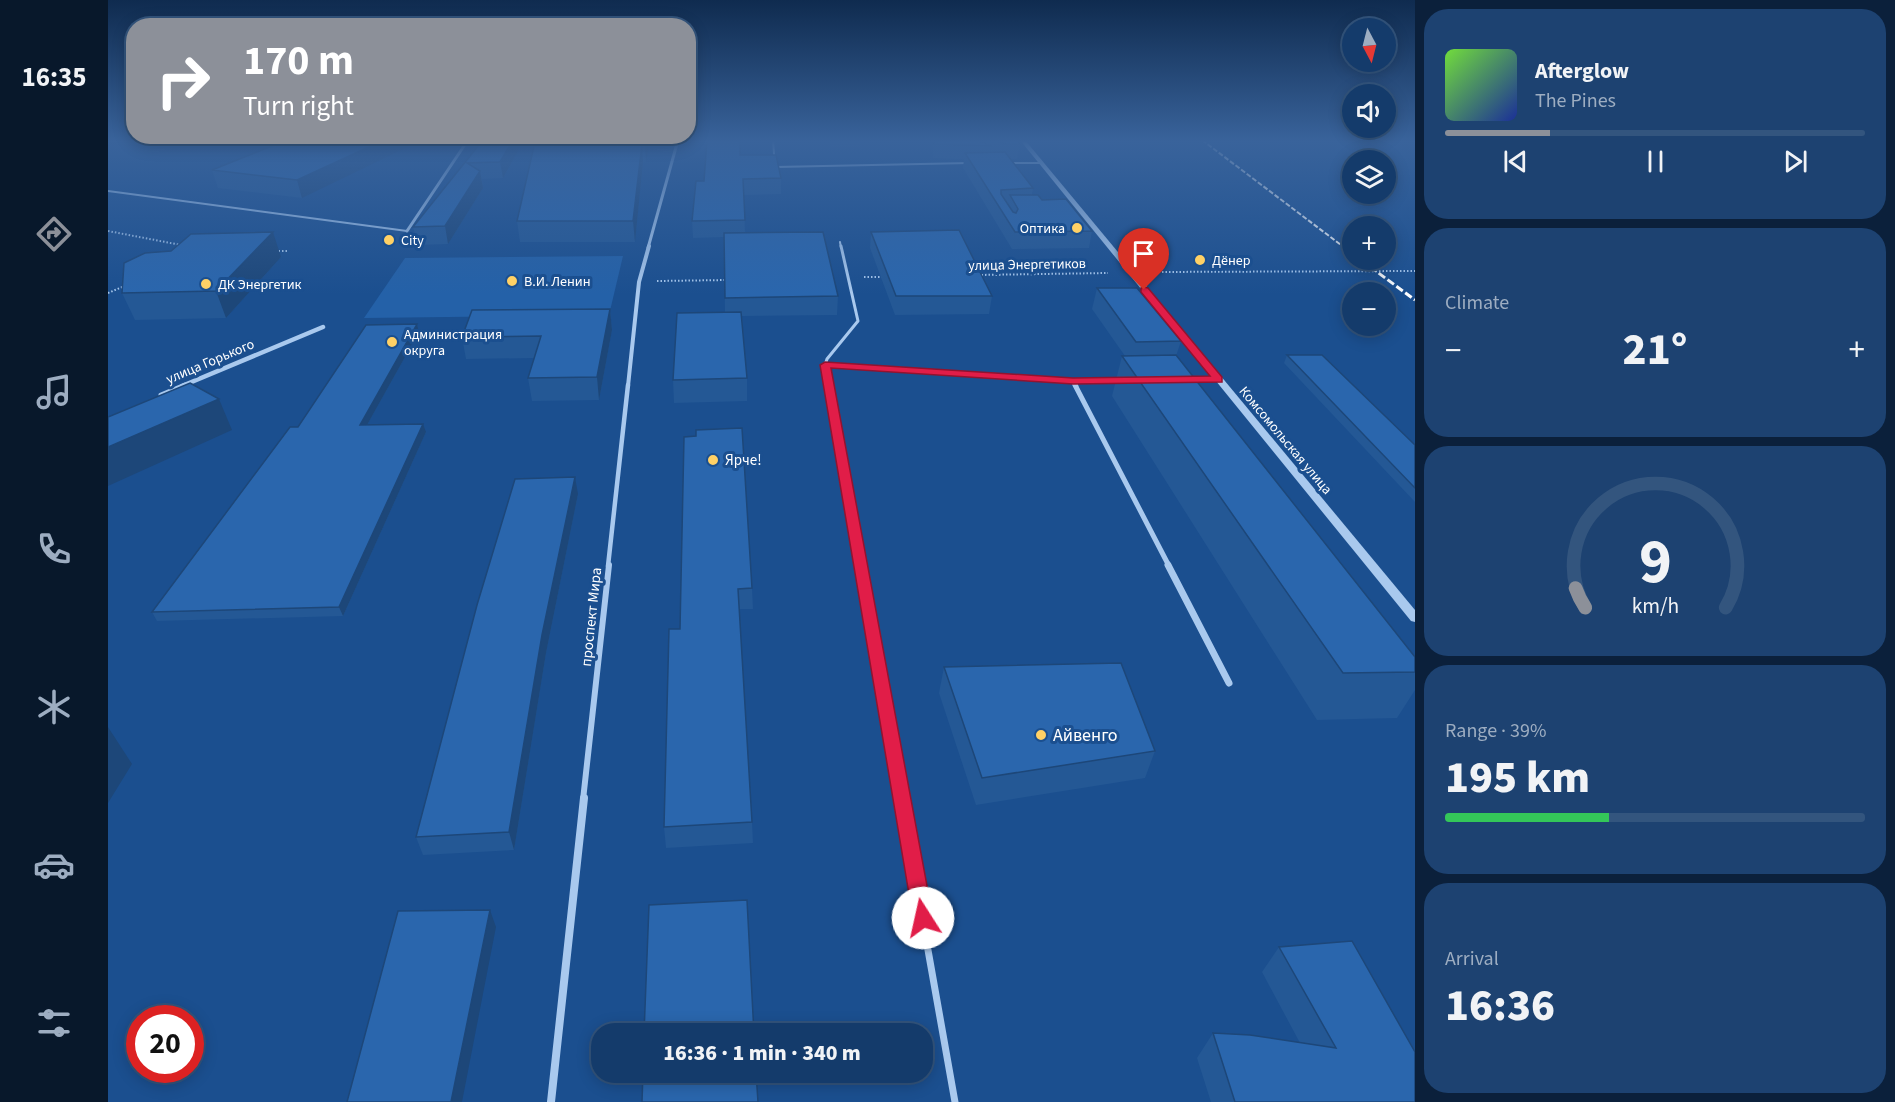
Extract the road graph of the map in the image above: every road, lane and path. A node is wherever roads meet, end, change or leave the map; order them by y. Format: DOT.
graph roads {
  1 [pos="111,191"];
  2 [pos="433,191"];
  3 [pos="664,191"];
  4 [pos="1064,191"];
  5 [pos="1066,207"];
  6 [pos="1077,207"];
  7 [pos="108,231"];
  8 [pos="406,231"];
  9 [pos="840,242"];
  10 [pos="186,246"];
  11 [pos="275,251"];
  12 [pos="286,251"];
  13 [pos="1415,271"];
  14 [pos="1130,272"];
  15 [pos="978,275"];
  16 [pos="885,277"];
  17 [pos="850,278"];
  18 [pos="733,280"];
  19 [pos="639,282"];
  20 [pos="130,284"];
  21 [pos="108,293"];
  22 [pos="322,327"];
  23 [pos="825,365"];
  24 [pos="1218,379"];
  25 [pos="1129,380"];
  26 [pos="1185,380"];
  27 [pos="1073,381"];
  28 [pos="150,400"];
  29 [pos="1415,618"];
  30 [pos="1229,683"];
  31 [pos="551,1102"];
  32 [pos="955,1102"];
  1 -- 8 [label="lane"];
  2 -- 8 [label="street"];
  3 -- 19 [label="street, проспект Мира"];
  4 -- 6 [label="street, Комсомольская улица"];
  5 -- 6 [label="lane"];
  6 -- 14 [label="street, Комсомольская улица"];
  7 -- 10 [label="path"];
  9 -- 17 [label="lane"];
  11 -- 12 [label="path"];
  13 -- 14 [label="path, улица Энергетиков"];
  14 -- 15 [label="path, улица Энергетиков"];
  14 -- 24 [label="street, Комсомольская улица"];
  16 -- 17 [label="path"];
  17 -- 23 [label="lane"];
  18 -- 19 [label="path"];
  19 -- 31 [label="street, проспект Мира"];
  20 -- 21 [label="path"];
  22 -- 28 [label="street, улица Горького"];
  23 -- 27 [label="lane"];
  23 -- 32 [label="lane"];
  24 -- 26 [label="lane"];
  24 -- 29 [label="street, Комсомольская улица"];
  25 -- 27 [label="lane"];
  27 -- 30 [label="street"];
}
